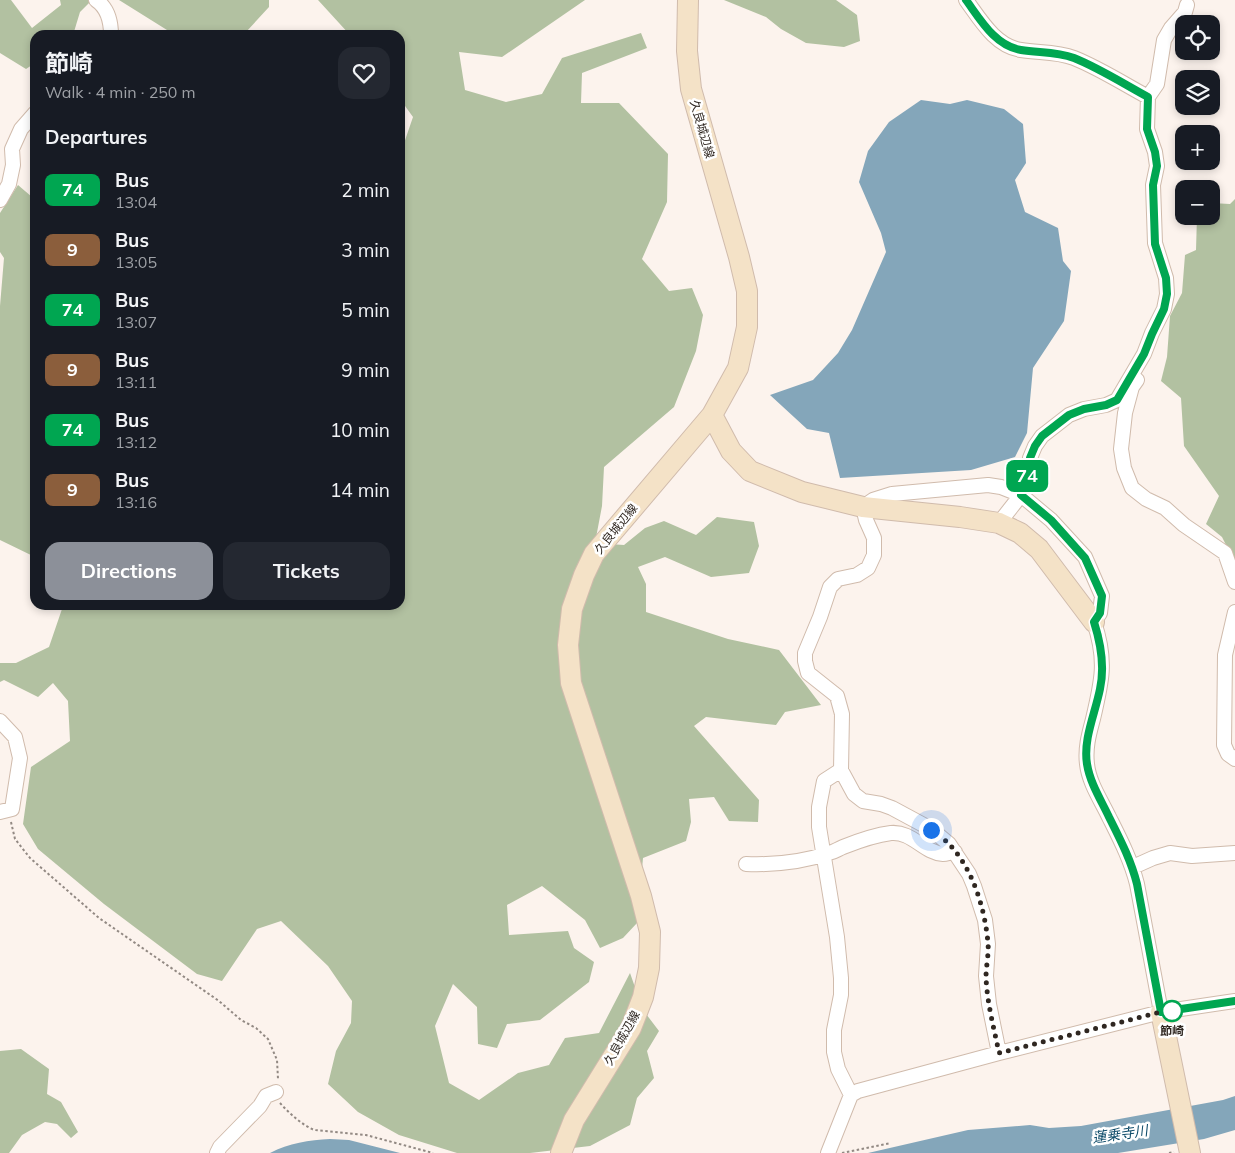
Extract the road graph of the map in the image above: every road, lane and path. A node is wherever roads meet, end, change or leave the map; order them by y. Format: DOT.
graph roads {
  1 [pos="96,0"];
  2 [pos="688,0"];
  3 [pos="966,0"];
  4 [pos="1187,5"];
  5 [pos="111,30"];
  6 [pos="1148,97"];
  7 [pos="30,119"];
  8 [pos="0,200"];
  9 [pos="1144,354"];
  10 [pos="712,415"];
  11 [pos="1021,495"];
  12 [pos="863,507"];
  13 [pos="999,523"];
  14 [pos="1235,582"];
  15 [pos="1235,612"];
  16 [pos="1094,622"];
  17 [pos="0,721"];
  18 [pos="1235,759"];
  19 [pos="841,770"];
  20 [pos="6,810"];
  21 [pos="1235,845"];
  22 [pos="954,852"];
  23 [pos="1235,852"];
  24 [pos="823,855"];
  25 [pos="746,864"];
  26 [pos="1133,867"];
  27 [pos="1235,1001"];
  28 [pos="1161,1012"];
  29 [pos="999,1053"];
  30 [pos="276,1092"];
  31 [pos="851,1095"];
  32 [pos="891,1143"];
  33 [pos="1189,1151"];
  34 [pos="217,1153"];
  35 [pos="432,1153"];
  36 [pos="561,1153"];
  37 [pos="828,1153"];
  38 [pos="842,1153"];
  1 -- 5 [label="street"];
  2 -- 10 [label="main road, 久良城辺線"];
  3 -- 6 [label="street"];
  4 -- 6 [label="street"];
  6 -- 9 [label="street"];
  7 -- 8 [label="street"];
  9 -- 11 [label="street"];
  9 -- 14 [label="street"];
  10 -- 12 [label="main road"];
  10 -- 36 [label="main road, 久良城辺線"];
  11 -- 12 [label="street"];
  11 -- 13 [label="street"];
  11 -- 16 [label="street"];
  12 -- 13 [label="main road"];
  12 -- 19 [label="street"];
  13 -- 16 [label="main road"];
  15 -- 18 [label="street"];
  16 -- 26 [label="street"];
  17 -- 20 [label="street"];
  19 -- 22 [label="street"];
  19 -- 24 [label="street"];
  20 -- 30 [label="path"];
  21 -- 23 [label="street"];
  22 -- 24 [label="street"];
  22 -- 29 [label="street"];
  23 -- 26 [label="street"];
  24 -- 25 [label="street"];
  24 -- 31 [label="street"];
  26 -- 28 [label="street"];
  27 -- 28 [label="street"];
  28 -- 29 [label="street"];
  28 -- 33 [label="main road"];
  29 -- 31 [label="street"];
  30 -- 34 [label="street"];
  30 -- 35 [label="path"];
  31 -- 37 [label="street"];
  32 -- 38 [label="path"];
}
